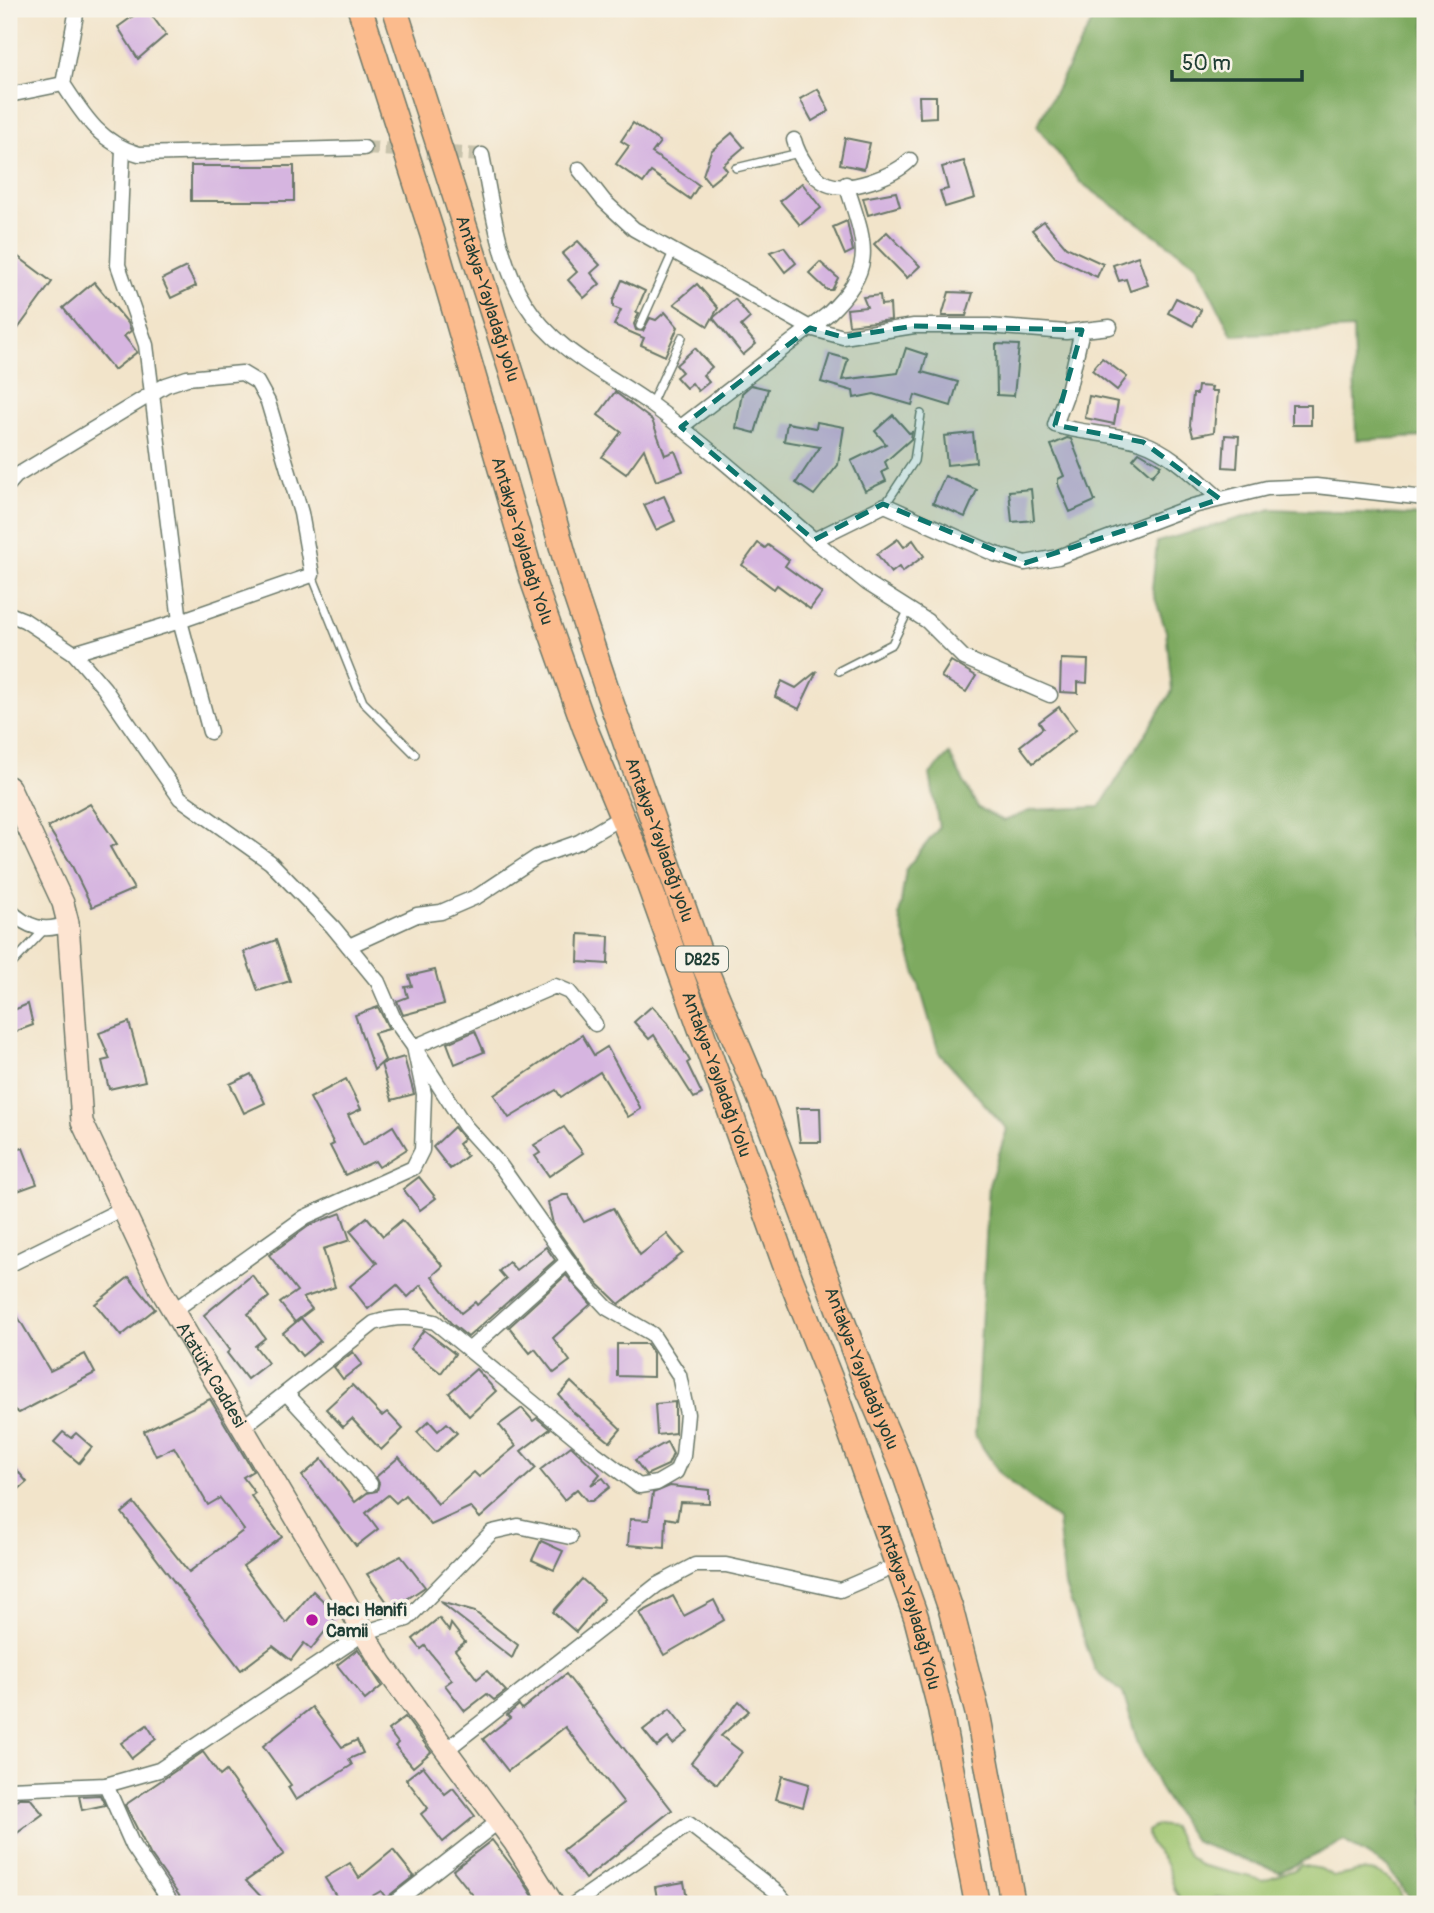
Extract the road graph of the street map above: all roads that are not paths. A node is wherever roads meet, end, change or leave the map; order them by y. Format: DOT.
graph roads {
  1 [pos="77,9"];
  2 [pos="360,9"];
  3 [pos="395,9"];
  4 [pos="63,84"];
  5 [pos="9,95"];
  6 [pos="796,146"];
  7 [pos="364,148"];
  8 [pos="122,149"];
  9 [pos="482,155"];
  10 [pos="910,160"];
  11 [pos="736,168"];
  12 [pos="579,169"];
  13 [pos="846,184"];
  14 [pos="673,251"];
  15 [pos="640,327"];
  16 [pos="1110,327"];
  17 [pos="810,328"];
  18 [pos="1083,330"];
  19 [pos="682,337"];
  20 [pos="152,393"];
  21 [pos="651,404"];
  22 [pos="921,414"];
  23 [pos="681,427"];
  24 [pos="9,484"];
  25 [pos="1425,498"];
  26 [pos="1220,499"];
  27 [pos="885,505"];
  28 [pos="814,540"];
  29 [pos="312,575"];
  30 [pos="909,609"];
  31 [pos="9,614"];
  32 [pos="180,621"];
  33 [pos="74,653"];
  34 [pos="839,671"];
  35 [pos="1050,695"];
  36 [pos="210,732"];
  37 [pos="415,754"];
  38 [pos="9,787"];
  39 [pos="623,817"];
  40 [pos="9,910"];
  41 [pos="68,923"];
  42 [pos="45,929"];
  43 [pos="349,946"];
  44 [pos="9,967"];
  45 [pos="595,1024"];
  46 [pos="414,1047"];
  47 [pos="122,1209"];
  48 [pos="568,1261"];
  49 [pos="9,1265"];
  50 [pos="173,1311"];
  51 [pos="469,1350"];
  52 [pos="286,1392"];
  53 [pos="244,1426"];
  54 [pos="370,1484"];
  55 [pos="570,1537"];
  56 [pos="898,1564"];
  57 [pos="366,1632"];
  58 [pos="446,1750"];
  59 [pos="106,1785"];
  60 [pos="9,1789"];
  61 [pos="499,1821"];
  62 [pos="172,1904"];
  63 [pos="393,1904"];
  64 [pos="553,1904"];
  65 [pos="575,1904"];
  66 [pos="787,1904"];
  67 [pos="977,1904"];
  68 [pos="1013,1904"];
  1 -- 4 [label="street"];
  2 -- 39 [label="highway, Antakya-Yayladağı Yolu / D825"];
  3 -- 68 [label="highway, Antakya-Yayladağı yolu / D825"];
  4 -- 5 [label="street"];
  4 -- 8 [label="street"];
  6 -- 11 [label="lane"];
  6 -- 13 [label="street"];
  7 -- 8 [label="street"];
  8 -- 20 [label="street"];
  9 -- 21 [label="street"];
  10 -- 13 [label="street"];
  12 -- 14 [label="street"];
  13 -- 17 [label="street"];
  14 -- 15 [label="lane"];
  14 -- 17 [label="street"];
  16 -- 18 [label="street"];
  17 -- 18 [label="street"];
  17 -- 23 [label="street"];
  18 -- 26 [label="street"];
  19 -- 21 [label="lane"];
  20 -- 24 [label="street"];
  20 -- 29 [label="street"];
  20 -- 32 [label="street"];
  21 -- 23 [label="street"];
  22 -- 27 [label="lane"];
  23 -- 28 [label="street"];
  25 -- 26 [label="street"];
  26 -- 27 [label="street"];
  27 -- 28 [label="street"];
  28 -- 30 [label="street"];
  29 -- 32 [label="street"];
  29 -- 37 [label="lane"];
  30 -- 34 [label="lane"];
  30 -- 35 [label="street"];
  31 -- 33 [label="street"];
  32 -- 33 [label="street"];
  32 -- 36 [label="street"];
  33 -- 43 [label="street"];
  38 -- 41 [label="main road, Atatürk Caddesi"];
  39 -- 43 [label="street"];
  39 -- 56 [label="highway, Antakya-Yayladağı Yolu / D825"];
  40 -- 42 [label="street"];
  41 -- 42 [label="street"];
  41 -- 47 [label="main road, Atatürk Caddesi"];
  42 -- 44 [label="lane"];
  43 -- 46 [label="street"];
  45 -- 46 [label="street"];
  46 -- 48 [label="street"];
  46 -- 50 [label="street"];
  47 -- 49 [label="street"];
  47 -- 50 [label="main road, Atatürk Caddesi"];
  48 -- 51 [label="street"];
  48 -- 51 [label="street"];
  50 -- 53 [label="main road, Atatürk Caddesi"];
  51 -- 52 [label="street"];
  52 -- 53 [label="street"];
  52 -- 54 [label="street"];
  53 -- 57 [label="main road, Atatürk Caddesi"];
  55 -- 57 [label="street"];
  56 -- 58 [label="street"];
  56 -- 67 [label="highway, Antakya-Yayladağı Yolu / D825"];
  57 -- 58 [label="main road, Atatürk Caddesi"];
  57 -- 59 [label="street"];
  58 -- 61 [label="main road, Atatürk Caddesi"];
  59 -- 60 [label="street"];
  59 -- 62 [label="street"];
  61 -- 63 [label="street"];
  61 -- 64 [label="main road, Atatürk Caddesi"];
  65 -- 66 [label="street"];
}
